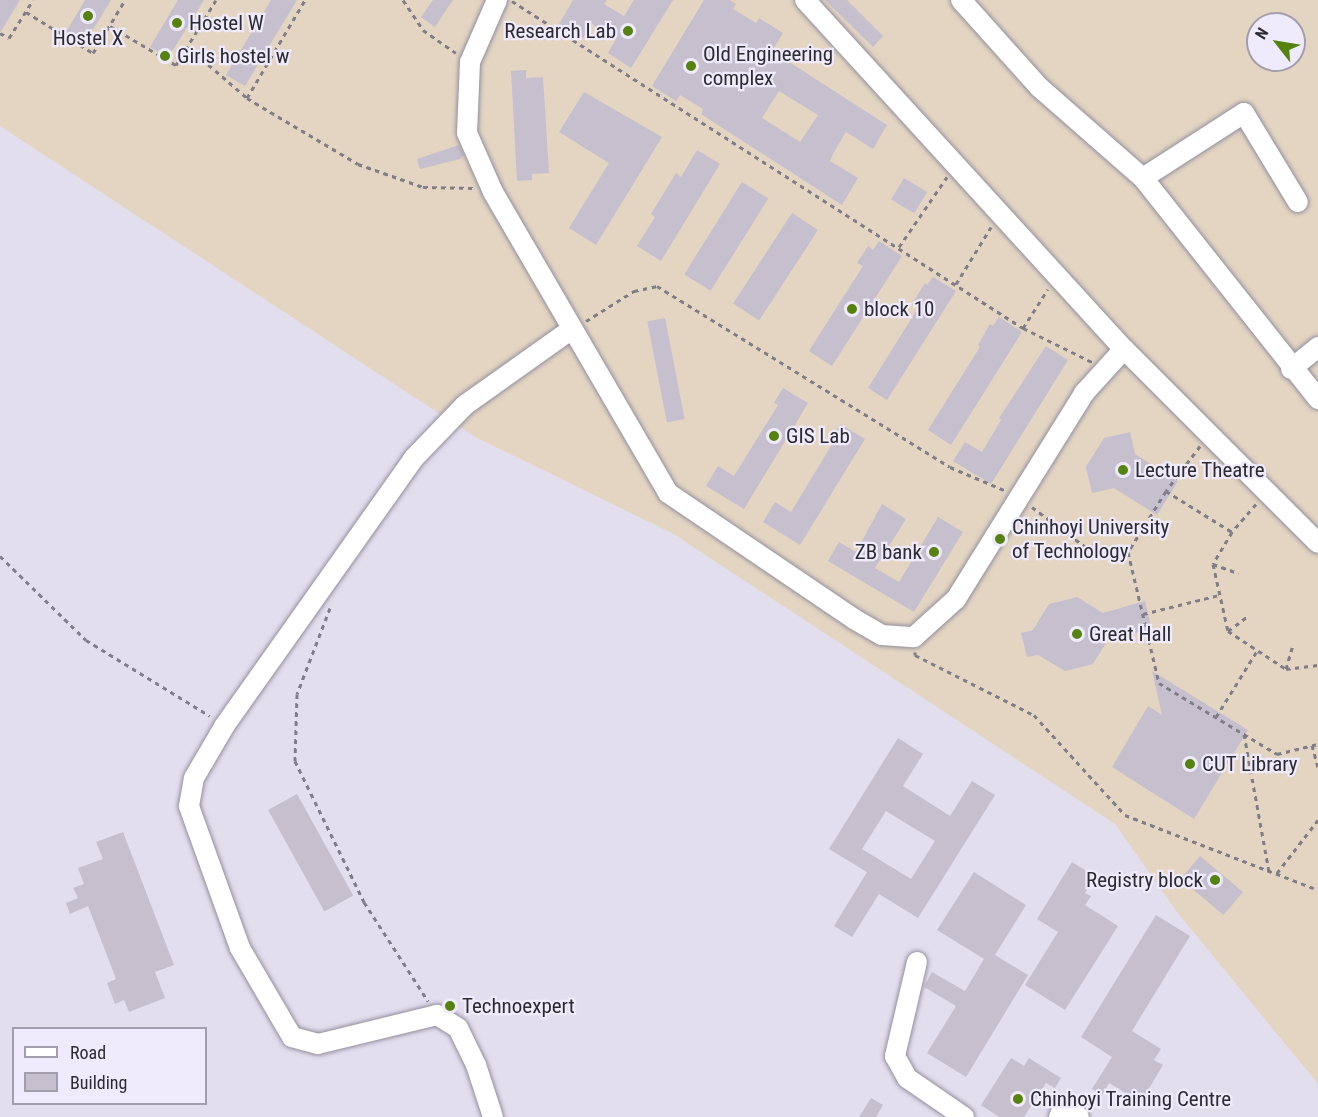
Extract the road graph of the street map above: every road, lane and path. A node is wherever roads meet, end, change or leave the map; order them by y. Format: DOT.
graph roads {
  1 [pos="33,0"];
  2 [pos="125,0"];
  3 [pos="216,0"];
  4 [pos="305,0"];
  5 [pos="403,0"];
  6 [pos="497,0"];
  7 [pos="509,0"];
  8 [pos="805,0"];
  9 [pos="961,0"];
  10 [pos="26,12"];
  11 [pos="110,26"];
  12 [pos="0,33"];
  13 [pos="188,47"];
  14 [pos="470,62"];
  15 [pos="247,98"];
  16 [pos="957,167"];
  17 [pos="1143,178"];
  18 [pos="493,192"];
  19 [pos="1298,201"];
  20 [pos="1001,216"];
  21 [pos="899,247"];
  22 [pos="1056,277"];
  23 [pos="956,284"];
  24 [pos="1023,328"];
  25 [pos="572,329"];
  26 [pos="1318,347"];
  27 [pos="1124,349"];
  28 [pos="1104,368"];
  29 [pos="1292,369"];
  30 [pos="1318,399"];
  31 [pos="1208,435"];
  32 [pos="1166,491"];
  33 [pos="1265,493"];
  34 [pos="1019,497"];
  35 [pos="1232,532"];
  36 [pos="1318,543"];
  37 [pos="1128,552"];
  38 [pos="0,556"];
  39 [pos="1213,564"];
  40 [pos="1238,573"];
  41 [pos="1219,595"];
  42 [pos="331,606"];
  43 [pos="1143,614"];
  44 [pos="1248,616"];
  45 [pos="1228,632"];
  46 [pos="914,637"];
  47 [pos="1293,645"];
  48 [pos="1257,651"];
  49 [pos="1318,665"];
  50 [pos="1286,669"];
  51 [pos="1216,717"];
  52 [pos="225,725"];
  53 [pos="1244,734"];
  54 [pos="1318,744"];
  55 [pos="1312,745"];
  56 [pos="1318,768"];
  57 [pos="1318,820"];
  58 [pos="1269,871"];
  59 [pos="1277,873"];
  60 [pos="1318,890"];
  61 [pos="917,962"];
  62 [pos="437,1015"];
  63 [pos="493,1117"];
  64 [pos="964,1117"];
  65 [pos="1059,1117"];
  66 [pos="1079,1117"];
  1 -- 10 [label="path"];
  2 -- 11 [label="path"];
  3 -- 13 [label="path"];
  4 -- 15 [label="path"];
  5 -- 14 [label="path"];
  6 -- 14 [label="lane"];
  7 -- 21 [label="path"];
  8 -- 16 [label="lane"];
  9 -- 17 [label="lane"];
  10 -- 11 [label="path"];
  10 -- 12 [label="path"];
  11 -- 13 [label="path"];
  13 -- 15 [label="path"];
  14 -- 18 [label="lane"];
  15 -- 18 [label="path"];
  16 -- 20 [label="lane"];
  16 -- 21 [label="path"];
  17 -- 19 [label="lane"];
  17 -- 29 [label="lane"];
  18 -- 25 [label="lane"];
  20 -- 22 [label="lane"];
  20 -- 23 [label="path"];
  21 -- 23 [label="path"];
  22 -- 24 [label="path"];
  22 -- 27 [label="lane"];
  23 -- 24 [label="path"];
  24 -- 28 [label="path"];
  25 -- 34 [label="path"];
  25 -- 46 [label="lane"];
  25 -- 52 [label="lane"];
  26 -- 29 [label="lane"];
  27 -- 28 [label="lane"];
  27 -- 31 [label="lane"];
  28 -- 34 [label="lane"];
  29 -- 30 [label="lane"];
  31 -- 32 [label="path"];
  31 -- 33 [label="lane"];
  32 -- 35 [label="path"];
  32 -- 37 [label="path"];
  33 -- 35 [label="path"];
  33 -- 36 [label="lane"];
  34 -- 37 [label="path"];
  34 -- 46 [label="lane"];
  35 -- 39 [label="path"];
  37 -- 43 [label="path"];
  38 -- 52 [label="path"];
  39 -- 40 [label="path"];
  39 -- 41 [label="path"];
  41 -- 43 [label="path"];
  41 -- 45 [label="path"];
  42 -- 62 [label="path"];
  43 -- 51 [label="path"];
  44 -- 45 [label="path"];
  45 -- 48 [label="path"];
  46 -- 58 [label="path"];
  47 -- 50 [label="path"];
  48 -- 50 [label="path"];
  48 -- 51 [label="path"];
  49 -- 50 [label="path"];
  51 -- 53 [label="path"];
  52 -- 62 [label="lane"];
  53 -- 55 [label="path"];
  53 -- 58 [label="path"];
  54 -- 55 [label="path"];
  55 -- 56 [label="path"];
  57 -- 59 [label="path"];
  58 -- 59 [label="path"];
  59 -- 60 [label="path"];
  61 -- 64 [label="lane"];
  62 -- 63 [label="lane"];
  65 -- 66 [label="lane"];
}
